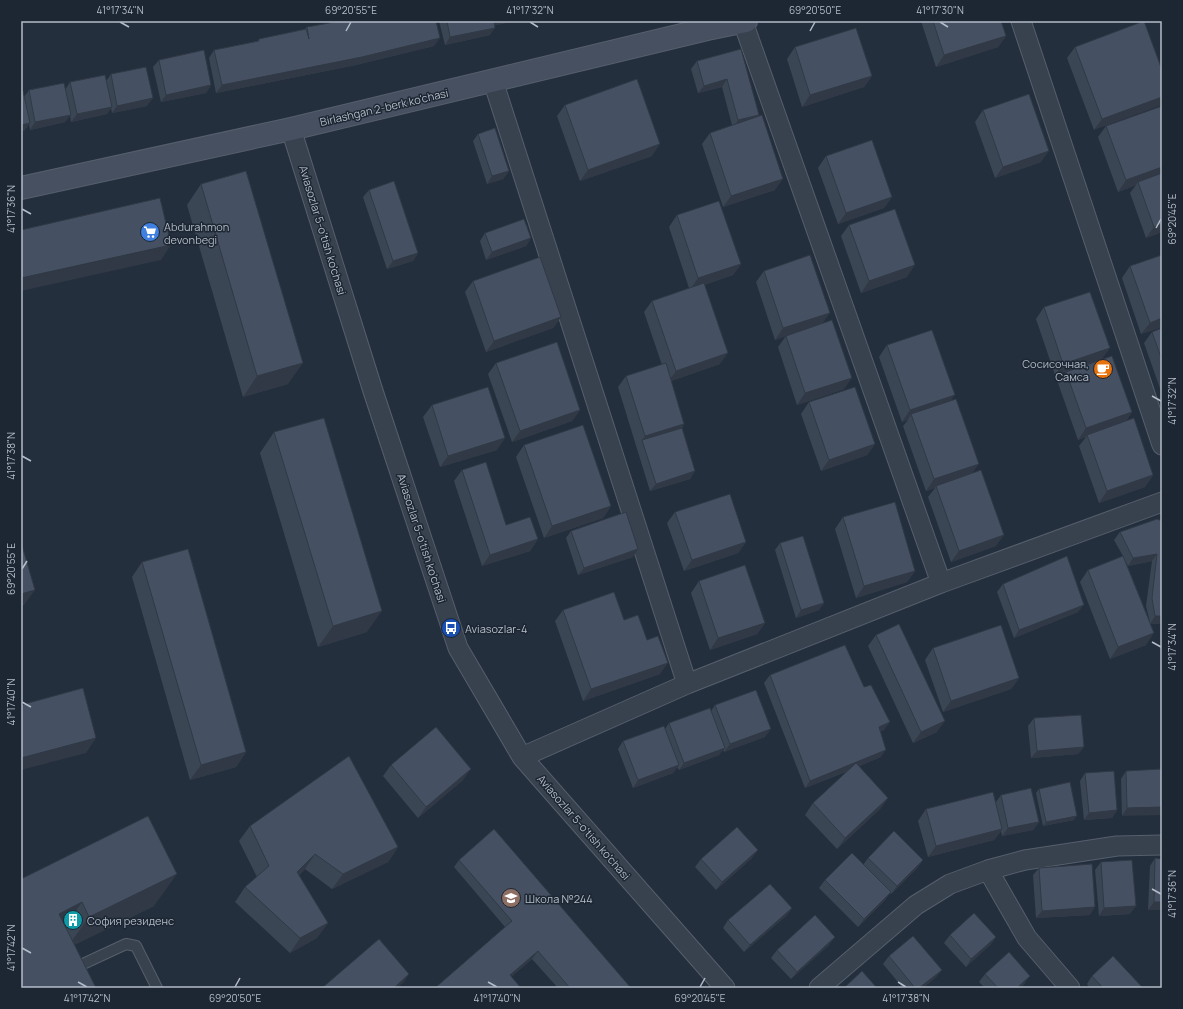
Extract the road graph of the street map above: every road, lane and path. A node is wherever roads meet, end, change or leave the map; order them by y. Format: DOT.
graph roads {
  1 [pos="745,21"];
  2 [pos="1021,21"];
  3 [pos="706,25"];
  4 [pos="492,82"];
  5 [pos="291,129"];
  6 [pos="21,188"];
  7 [pos="1162,445"];
  8 [pos="1162,502"];
  9 [pos="941,583"];
  10 [pos="688,684"];
  11 [pos="522,757"];
  12 [pos="1162,845"];
  13 [pos="988,870"];
  14 [pos="72,988"];
  15 [pos="157,988"];
  16 [pos="725,988"];
  17 [pos="819,988"];
  18 [pos="1070,988"];
  1 -- 3 [label="street, Birlashgan 2-berk ko'chasi"];
  1 -- 9 [label="street"];
  2 -- 7 [label="street"];
  3 -- 4 [label="street, Birlashgan 2-berk ko'chasi"];
  4 -- 5 [label="street, Birlashgan 2-berk ko'chasi"];
  4 -- 10 [label="street"];
  5 -- 6 [label="street, Birlashgan 2-berk ko'chasi"];
  5 -- 11 [label="street, Aviasozlar 5-o'tish ko'chasi"];
  8 -- 9 [label="street"];
  9 -- 10 [label="street"];
  10 -- 11 [label="street"];
  11 -- 16 [label="street, Aviasozlar 5-o'tish ko'chasi"];
  12 -- 13 [label="street"];
  13 -- 17 [label="street"];
  13 -- 18 [label="street"];
  14 -- 15 [label="lane"];
}
